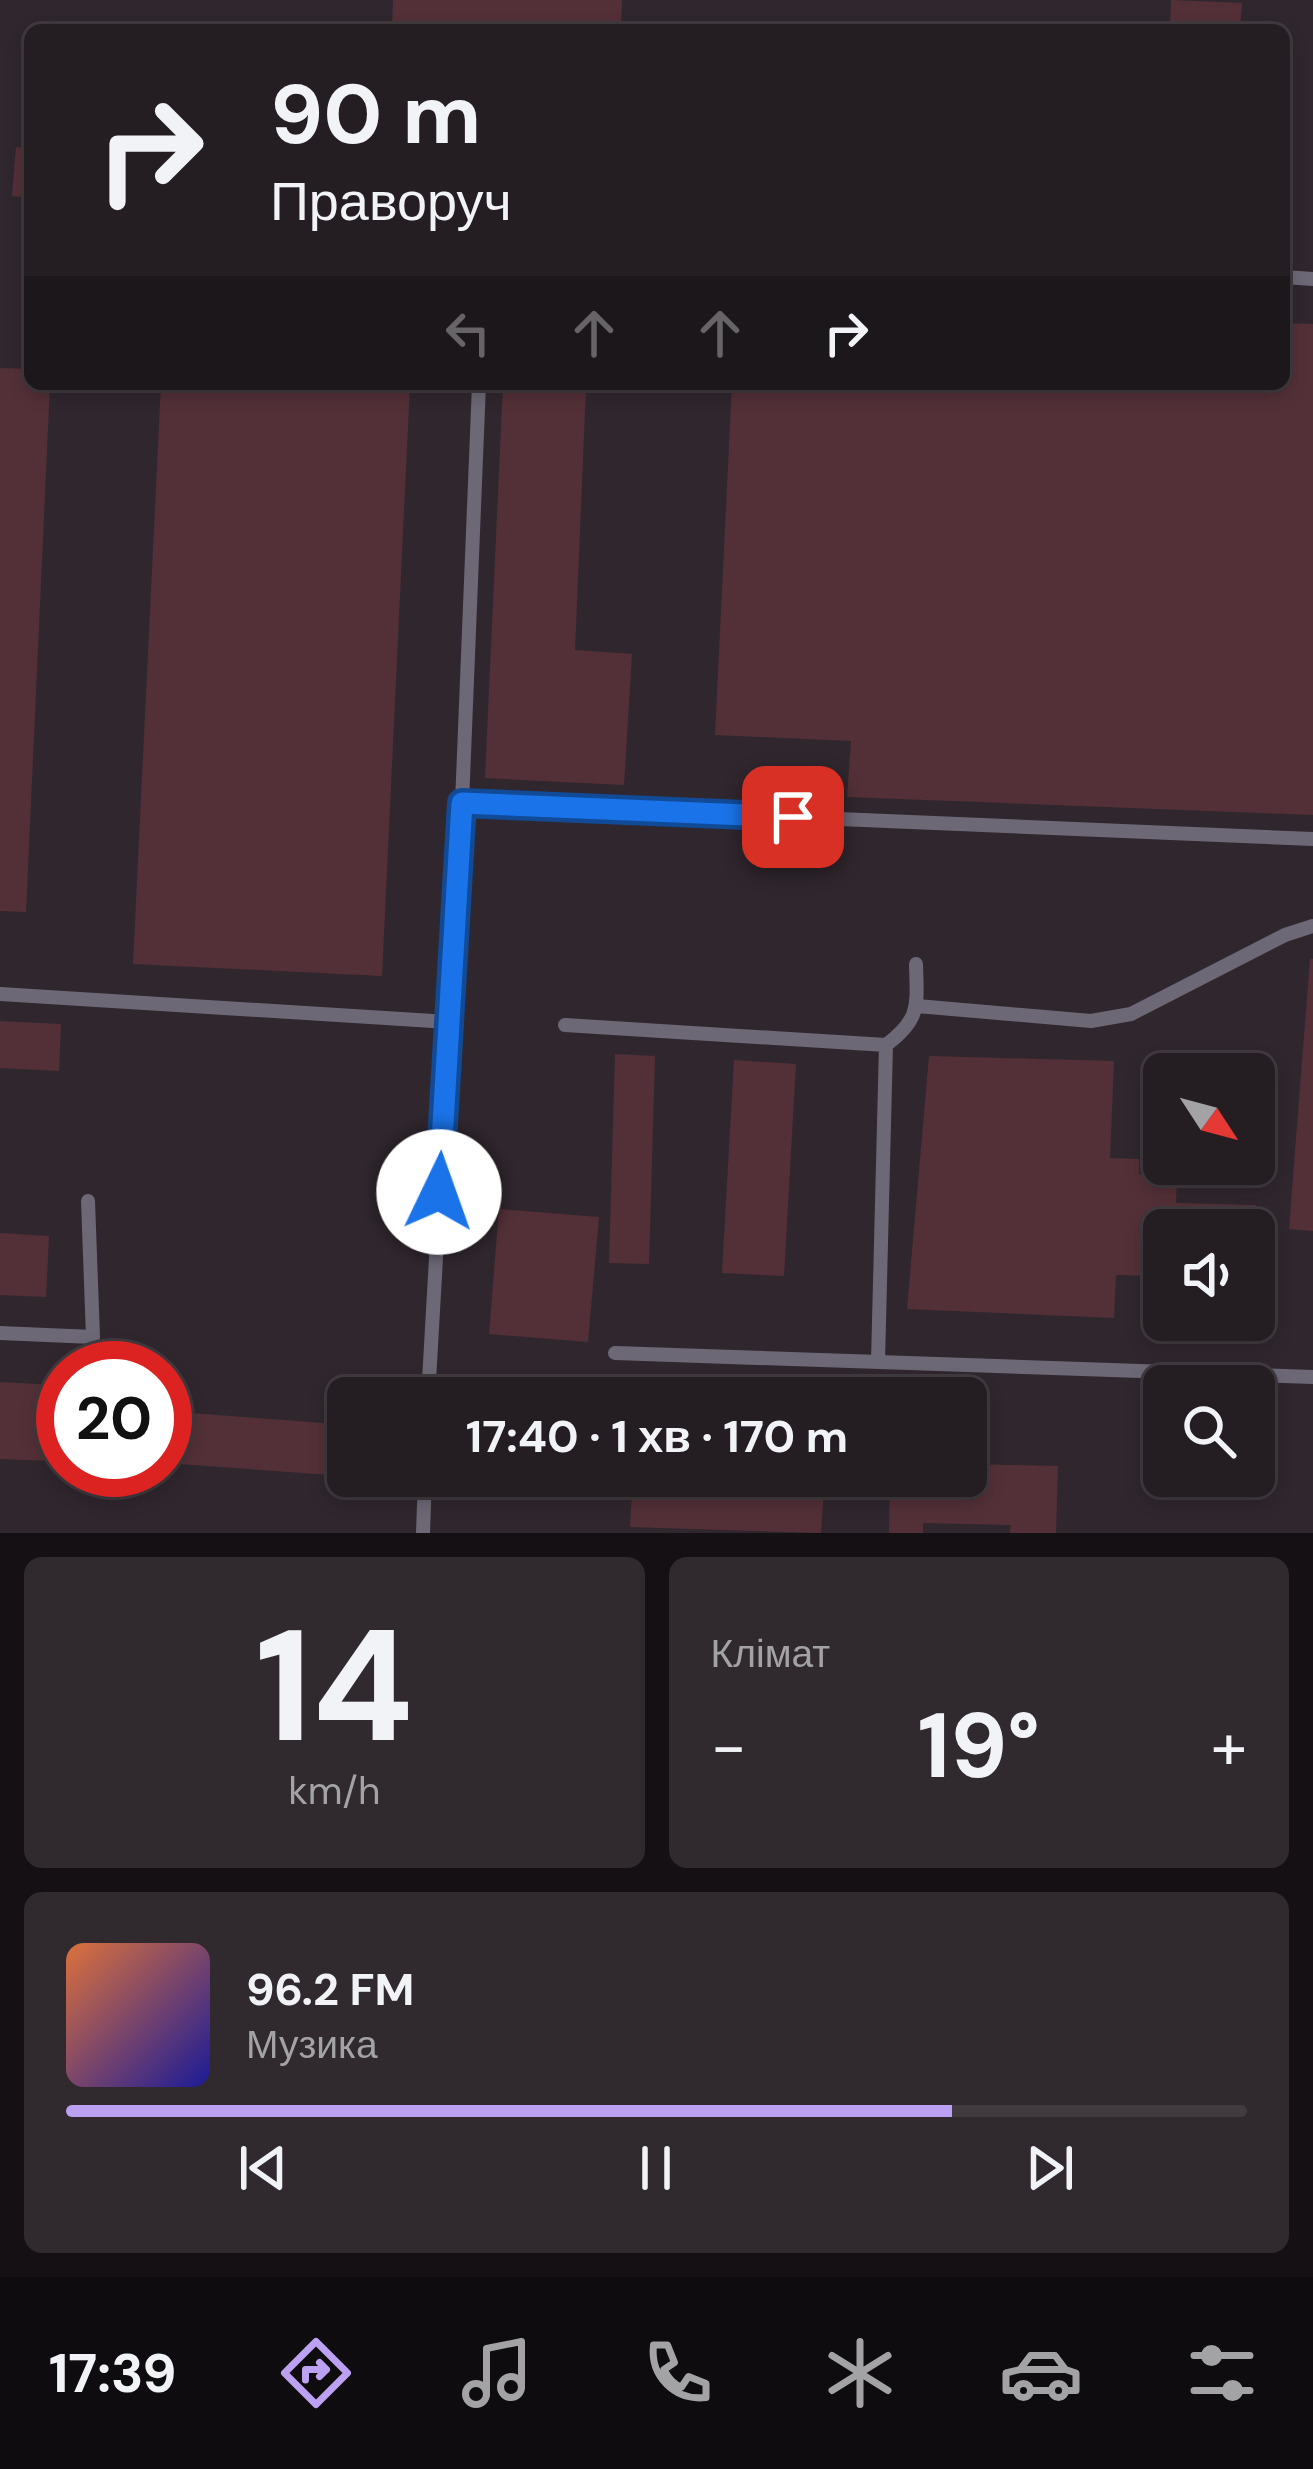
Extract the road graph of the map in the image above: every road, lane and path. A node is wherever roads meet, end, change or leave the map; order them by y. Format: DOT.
graph roads {
  1 [pos="479,390"];
  2 [pos="462,803"];
  3 [pos="1313,839"];
  4 [pos="1313,926"];
  5 [pos="916,964"];
  6 [pos="0,994"];
  7 [pos="917,1006"];
  8 [pos="449,1022"];
  9 [pos="566,1024"];
  10 [pos="886,1045"];
  11 [pos="88,1201"];
  12 [pos="0,1333"];
  13 [pos="615,1353"];
  14 [pos="1313,1360"];
  15 [pos="878,1361"];
  16 [pos="1305,1376"];
  17 [pos="429,1377"];
  18 [pos="424,1497"];
  19 [pos="423,1533"];
  1 -- 2 [label="lane"];
  2 -- 3 [label="lane"];
  2 -- 8 [label="lane"];
  4 -- 7 [label="lane"];
  5 -- 7 [label="lane"];
  6 -- 8 [label="lane"];
  7 -- 10 [label="lane"];
  8 -- 17 [label="lane"];
  9 -- 10 [label="lane"];
  10 -- 15 [label="lane"];
  11 -- 12 [label="lane"];
  13 -- 15 [label="lane"];
  14 -- 16 [label="lane"];
  15 -- 16 [label="lane"];
  18 -- 19 [label="lane"];
}
